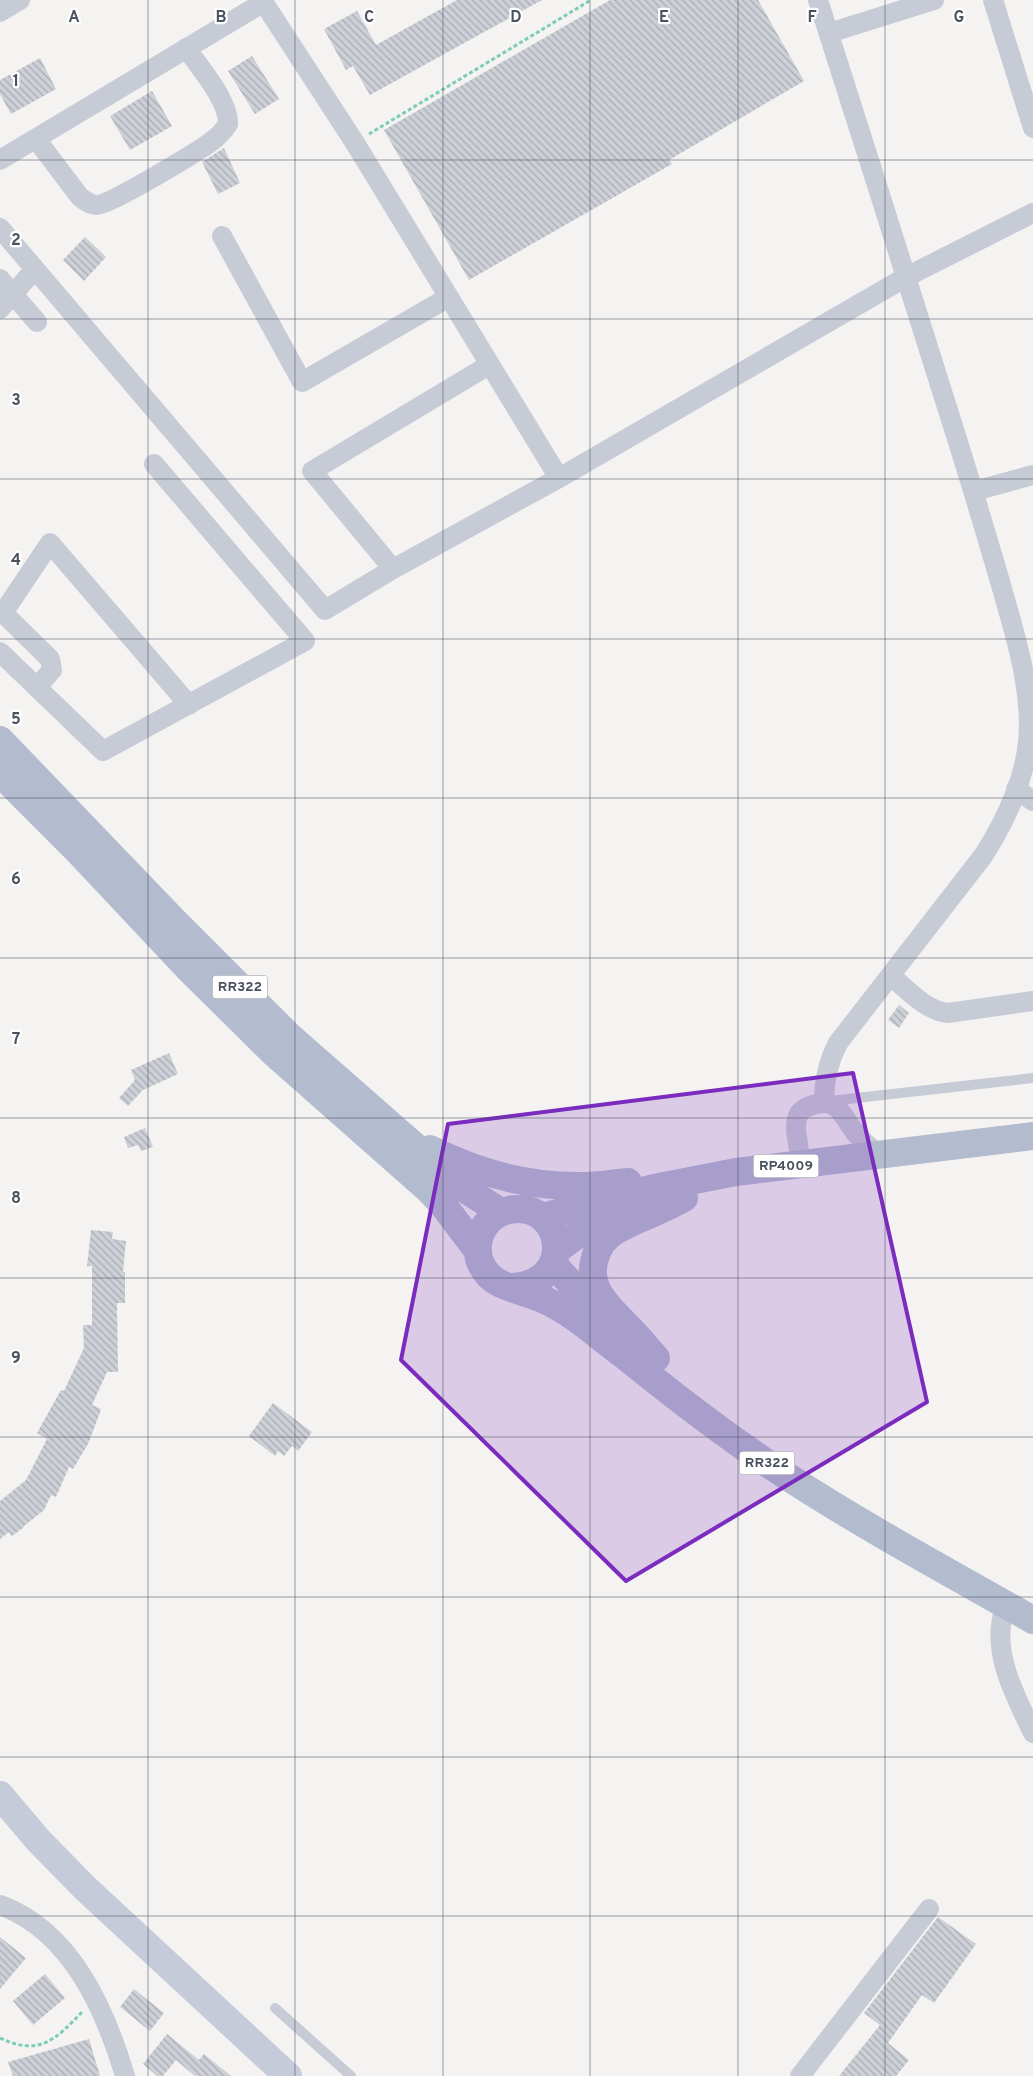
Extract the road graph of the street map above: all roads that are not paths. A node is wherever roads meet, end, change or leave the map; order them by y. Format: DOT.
graph roads {
  1 [pos="20,0"];
  2 [pos="818,0"];
  3 [pos="934,0"];
  4 [pos="993,0"];
  5 [pos="263,1"];
  6 [pos="0,12"];
  7 [pos="829,33"];
  8 [pos="186,48"];
  9 [pos="1026,80"];
  10 [pos="1033,128"];
  11 [pos="36,139"];
  12 [pos="0,160"];
  13 [pos="1033,213"];
  14 [pos="0,228"];
  15 [pos="222,236"];
  16 [pos="35,269"];
  17 [pos="906,277"];
  18 [pos="6,286"];
  19 [pos="449,296"];
  20 [pos="0,309"];
  21 [pos="37,322"];
  22 [pos="489,365"];
  23 [pos="154,464"];
  24 [pos="1033,475"];
  25 [pos="559,478"];
  26 [pos="974,491"];
  27 [pos="393,569"];
  28 [pos="0,652"];
  29 [pos="37,687"];
  30 [pos="189,705"];
  31 [pos="0,740"];
  32 [pos="0,773"];
  33 [pos="1016,789"];
  34 [pos="1033,801"];
  35 [pos="891,976"];
  36 [pos="1033,1001"];
  37 [pos="1033,1078"];
  38 [pos="824,1102"];
  39 [pos="387,1123"];
  40 [pos="1033,1136"];
  41 [pos="1033,1152"];
  42 [pos="880,1154"];
  43 [pos="800,1165"];
  44 [pos="681,1190"];
  45 [pos="501,1212"];
  46 [pos="542,1217"];
  47 [pos="478,1251"];
  48 [pos="555,1258"];
  49 [pos="513,1287"];
  50 [pos="656,1358"];
  51 [pos="1033,1599"];
  52 [pos="1006,1604"];
  53 [pos="1033,1620"];
  54 [pos="1033,1733"];
  55 [pos="0,1795"];
  56 [pos="0,1906"];
  57 [pos="929,1909"];
  58 [pos="275,2008"];
  59 [pos="125,2076"];
  60 [pos="288,2076"];
  61 [pos="352,2076"];
  62 [pos="800,2076"];
  1 -- 6 [label="street"];
  2 -- 7 [label="street"];
  3 -- 7 [label="street"];
  4 -- 9 [label="street"];
  5 -- 8 [label="street"];
  5 -- 19 [label="street"];
  7 -- 17 [label="street"];
  8 -- 11 [label="street"];
  8 -- 11 [label="street"];
  9 -- 10 [label="street"];
  11 -- 12 [label="street"];
  13 -- 17 [label="street"];
  14 -- 16 [label="street"];
  15 -- 19 [label="street"];
  16 -- 18 [label="street"];
  16 -- 27 [label="street"];
  17 -- 25 [label="street"];
  17 -- 26 [label="street"];
  18 -- 20 [label="street"];
  18 -- 21 [label="street"];
  19 -- 22 [label="street"];
  22 -- 25 [label="street"];
  22 -- 27 [label="street"];
  23 -- 30 [label="street"];
  24 -- 26 [label="street"];
  25 -- 27 [label="street"];
  26 -- 33 [label="street"];
  28 -- 29 [label="street"];
  29 -- 30 [label="street"];
  29 -- 30 [label="street"];
  31 -- 39 [label="main road, RR322"];
  32 -- 47 [label="main road, RR322"];
  33 -- 34 [label="street"];
  33 -- 35 [label="street"];
  35 -- 36 [label="street"];
  35 -- 38 [label="street"];
  37 -- 38 [label="lane"];
  38 -- 42 [label="street"];
  38 -- 43 [label="street"];
  39 -- 44 [label="main road"];
  39 -- 45 [label="main road, RR322"];
  40 -- 42 [label="main road, RP4009"];
  41 -- 44 [label="main road, RP4009"];
  42 -- 43 [label="main road, RP4009"];
  43 -- 44 [label="main road, RP4009"];
  44 -- 46 [label="main road, RP4009"];
  44 -- 48 [label="main road, RP4009"];
  44 -- 50 [label="main road"];
  45 -- 46 [label="main road"];
  45 -- 47 [label="main road"];
  46 -- 48 [label="main road, RR322"];
  47 -- 49 [label="main road, RR322"];
  48 -- 49 [label="main road"];
  48 -- 50 [label="main road, RR322"];
  49 -- 52 [label="main road, RR322"];
  50 -- 51 [label="main road, RR322"];
  52 -- 53 [label="main road, RR322"];
  52 -- 54 [label="street"];
  55 -- 60 [label="main road"];
  56 -- 59 [label="street"];
  57 -- 62 [label="street"];
  58 -- 61 [label="lane"];
}
